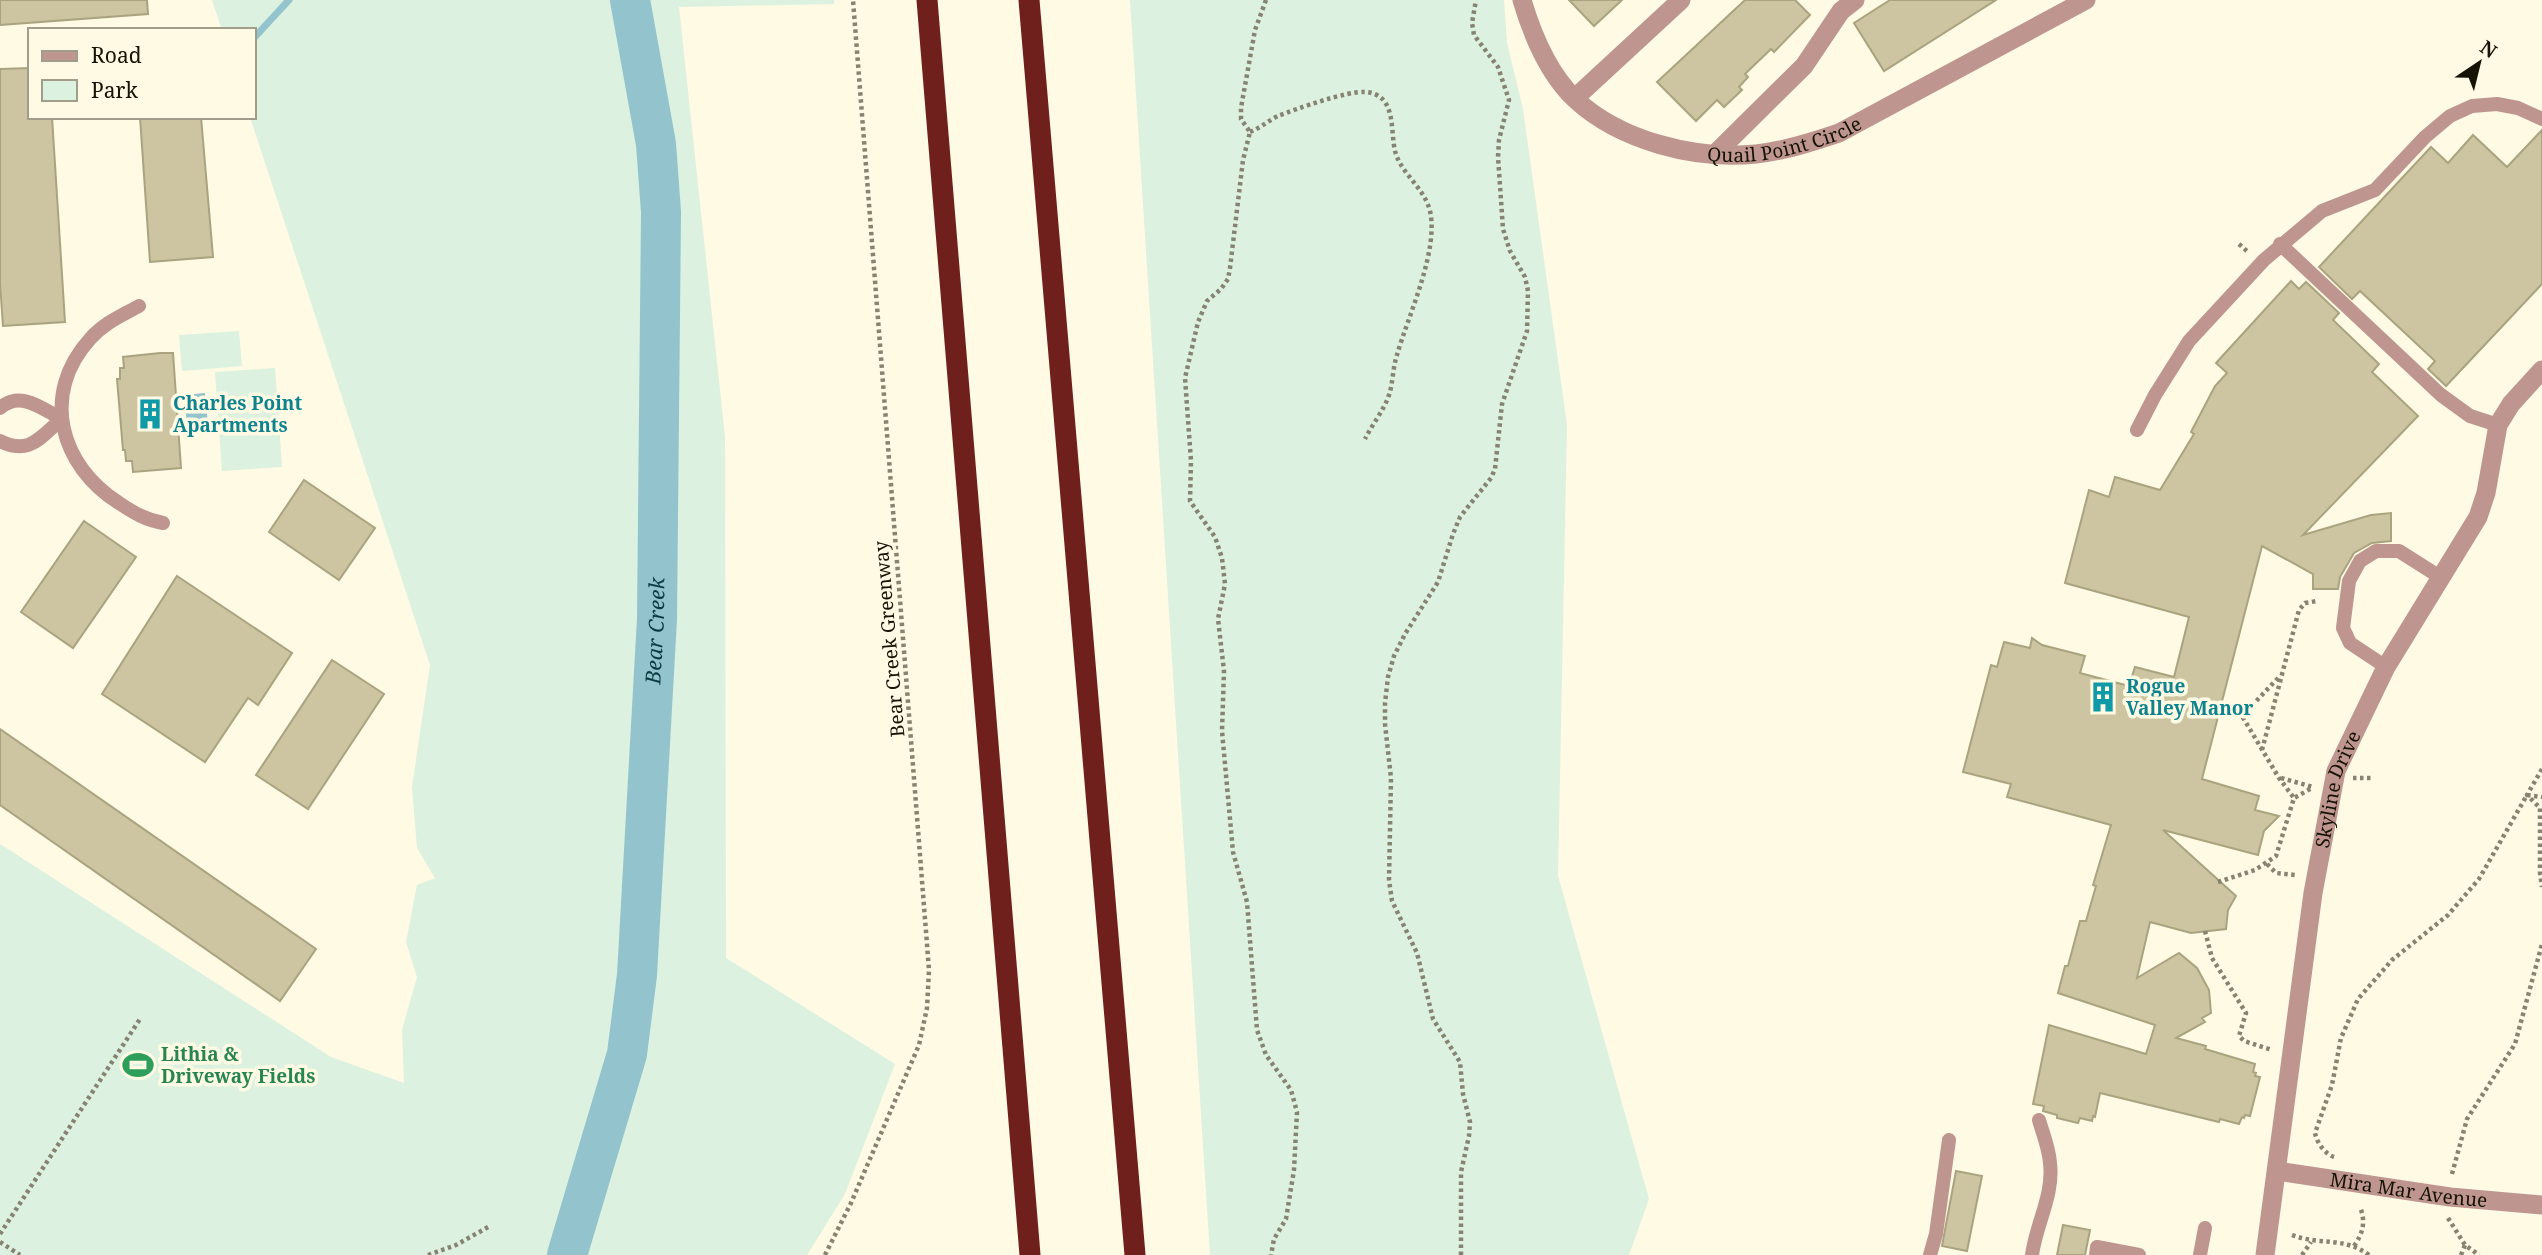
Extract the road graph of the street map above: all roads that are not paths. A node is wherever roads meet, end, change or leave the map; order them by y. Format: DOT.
graph roads {
  1 [pos="927,0"];
  2 [pos="1030,0"];
  3 [pos="1522,0"];
  4 [pos="1681,0"];
  5 [pos="1855,0"];
  6 [pos="2086,0"];
  7 [pos="1575,98"];
  8 [pos="2542,119"];
  9 [pos="1715,154"];
  10 [pos="2280,244"];
  11 [pos="139,306"];
  12 [pos="2542,370"];
  13 [pos="0,408"];
  14 [pos="62,419"];
  15 [pos="2498,425"];
  16 [pos="2137,430"];
  17 [pos="0,441"];
  18 [pos="163,523"];
  19 [pos="2440,577"];
  20 [pos="2386,667"];
  21 [pos="2039,1120"];
  22 [pos="1950,1140"];
  23 [pos="2277,1171"];
  24 [pos="2541,1205"];
  25 [pos="2205,1228"];
  26 [pos="1030,1255"];
  27 [pos="1135,1255"];
  28 [pos="1930,1255"];
  29 [pos="2032,1255"];
  30 [pos="2096,1255"];
  31 [pos="2139,1255"];
  32 [pos="2200,1255"];
  33 [pos="2265,1255"];
  1 -- 26 [label="highway"];
  2 -- 27 [label="highway"];
  3 -- 7 [label="street, Quail Point Circle"];
  4 -- 7 [label="street"];
  5 -- 9 [label="street"];
  6 -- 9 [label="street, Quail Point Circle"];
  7 -- 9 [label="street, Quail Point Circle"];
  8 -- 10 [label="lane"];
  10 -- 15 [label="lane"];
  10 -- 16 [label="lane"];
  11 -- 14 [label="lane"];
  12 -- 15 [label="street, Skyline Drive"];
  13 -- 14 [label="lane"];
  14 -- 17 [label="lane"];
  14 -- 18 [label="lane"];
  15 -- 19 [label="street, Skyline Drive"];
  19 -- 20 [label="street, Skyline Drive"];
  19 -- 20 [label="lane"];
  20 -- 23 [label="street, Skyline Drive"];
  21 -- 29 [label="lane"];
  22 -- 28 [label="lane"];
  23 -- 24 [label="street, Mira Mar Avenue"];
  23 -- 33 [label="street, Skyline Drive"];
  25 -- 32 [label="lane"];
  30 -- 31 [label="lane"];
}
